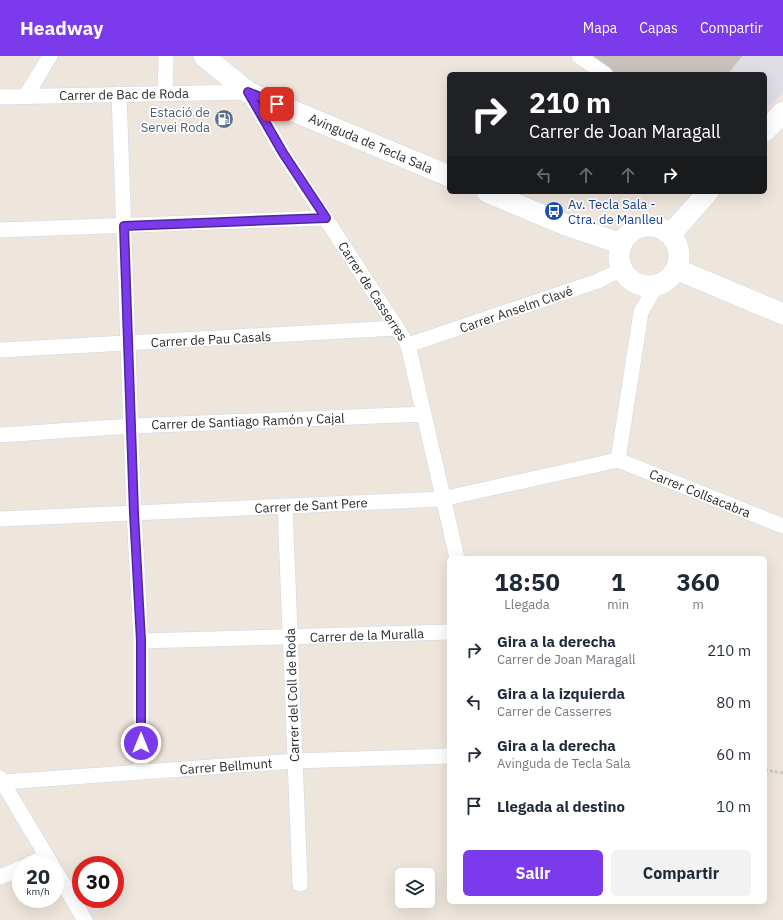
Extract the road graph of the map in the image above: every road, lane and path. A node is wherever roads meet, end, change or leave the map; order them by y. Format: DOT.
graph roads {
  1 [pos="50,56"];
  2 [pos="166,56"];
  3 [pos="204,56"];
  4 [pos="578,56"];
  5 [pos="602,72"];
  6 [pos="248,92"];
  7 [pos="119,94"];
  8 [pos="165,94"];
  9 [pos="26,96"];
  10 [pos="0,97"];
  11 [pos="783,112"];
  12 [pos="767,129"];
  13 [pos="447,175"];
  14 [pos="492,194"];
  15 [pos="706,194"];
  16 [pos="326,218"];
  17 [pos="124,226"];
  18 [pos="0,230"];
  19 [pos="670,234"];
  20 [pos="622,244"];
  21 [pos="622,269"];
  22 [pos="676,269"];
  23 [pos="656,286"];
  24 [pos="783,314"];
  25 [pos="397,328"];
  26 [pos="128,343"];
  27 [pos="408,345"];
  28 [pos="0,350"];
  29 [pos="424,414"];
  30 [pos="131,426"];
  31 [pos="0,435"];
  32 [pos="618,460"];
  33 [pos="442,499"];
  34 [pos="284,506"];
  35 [pos="134,513"];
  36 [pos="0,518"];
  37 [pos="783,526"];
  38 [pos="456,556"];
  39 [pos="447,632"];
  40 [pos="290,637"];
  41 [pos="141,641"];
  42 [pos="447,756"];
  43 [pos="295,761"];
  44 [pos="767,770"];
  45 [pos="141,772"];
  46 [pos="783,773"];
  47 [pos="1,780"];
  48 [pos="46,856"];
  49 [pos="12,872"];
  50 [pos="0,877"];
  51 [pos="300,884"];
  52 [pos="64,886"];
  53 [pos="84,920"];
  1 -- 9 [label="street"];
  2 -- 8 [label="street"];
  3 -- 6 [label="street, Avinguda de Tecla Sala"];
  4 -- 5 [label="street"];
  6 -- 8 [label="street, Carrer de Bac de Roda"];
  6 -- 13 [label="street, Avinguda de Tecla Sala"];
  6 -- 16 [label="street, Carrer de Casserres"];
  7 -- 8 [label="street, Carrer de Bac de Roda"];
  7 -- 9 [label="street, Carrer de Bac de Roda"];
  7 -- 17 [label="street"];
  9 -- 10 [label="street, Carrer de Bac de Roda"];
  11 -- 12 [label="street"];
  14 -- 20 [label="street"];
  15 -- 19 [label="street"];
  16 -- 17 [label="street"];
  16 -- 25 [label="street, Carrer de Casserres"];
  17 -- 18 [label="street"];
  17 -- 26 [label="street"];
  19 -- 20 [label="street"];
  19 -- 22 [label="street"];
  20 -- 21 [label="street"];
  21 -- 23 [label="street"];
  21 -- 27 [label="street, Carrer Anselm Clavé"];
  22 -- 23 [label="street"];
  22 -- 24 [label="street"];
  23 -- 32 [label="street"];
  25 -- 26 [label="street, Carrer de Pau Casals"];
  25 -- 27 [label="street, Carrer de Casserres"];
  26 -- 28 [label="street, Carrer de Pau Casals"];
  26 -- 30 [label="street"];
  27 -- 29 [label="street, Carrer de Casserres"];
  29 -- 30 [label="street, Carrer de Santiago Ramón y Cajal"];
  29 -- 33 [label="street, Carrer de Casserres"];
  30 -- 31 [label="street, Carrer de Santiago Ramón y Cajal"];
  30 -- 35 [label="street"];
  32 -- 33 [label="street, Carrer de Sant Pere"];
  32 -- 37 [label="street, Carrer Collsacabra"];
  33 -- 34 [label="street, Carrer de Sant Pere"];
  33 -- 38 [label="street, Carrer de Casserres"];
  34 -- 35 [label="street, Carrer de Sant Pere"];
  34 -- 40 [label="street, Carrer del Coll de Roda"];
  35 -- 36 [label="street, Carrer de Sant Pere"];
  35 -- 41 [label="street"];
  39 -- 40 [label="street, Carrer de la Muralla"];
  40 -- 41 [label="street, Carrer de la Muralla"];
  40 -- 43 [label="street, Carrer del Coll de Roda"];
  41 -- 45 [label="street"];
  42 -- 43 [label="street, Carrer Bellmunt"];
  43 -- 45 [label="street, Carrer Bellmunt"];
  43 -- 51 [label="street, Carrer del Coll de Roda"];
  44 -- 46 [label="path"];
  45 -- 47 [label="street, Carrer Bellmunt"];
  47 -- 48 [label="street"];
  49 -- 50 [label="street"];
  52 -- 53 [label="street"];
}
